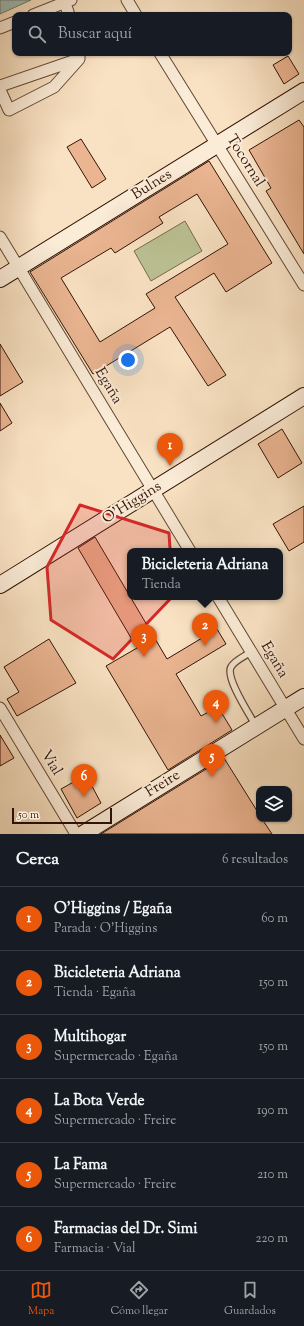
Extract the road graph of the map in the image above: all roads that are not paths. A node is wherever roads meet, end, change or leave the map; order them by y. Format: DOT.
graph roads {
  1 [pos="127,0"];
  2 [pos="68,1"];
  3 [pos="40,12"];
  4 [pos="69,12"];
  5 [pos="134,12"];
  6 [pos="12,23"];
  7 [pos="0,28"];
  8 [pos="79,56"];
  9 [pos="162,56"];
  10 [pos="0,86"];
  11 [pos="0,90"];
  12 [pos="304,91"];
  13 [pos="218,145"];
  14 [pos="0,237"];
  15 [pos="19,268"];
  16 [pos="0,279"];
  17 [pos="304,285"];
  18 [pos="304,396"];
  19 [pos="153,490"];
  20 [pos="188,548"];
  21 [pos="0,585"];
  22 [pos="220,600"];
  23 [pos="251,652"];
  24 [pos="304,697"];
  25 [pos="0,708"];
  26 [pos="285,708"];
  27 [pos="256,726"];
  28 [pos="304,739"];
  29 [pos="76,834"];
  30 [pos="83,834"];
  1 -- 5 [label="street"];
  2 -- 3 [label="street"];
  2 -- 4 [label="street"];
  6 -- 7 [label="street"];
  8 -- 10 [label="street"];
  8 -- 11 [label="street"];
  9 -- 13 [label="street, Tocornal"];
  12 -- 13 [label="main road, Bulnes"];
  13 -- 15 [label="main road, Bulnes"];
  13 -- 17 [label="street, Tocornal"];
  14 -- 15 [label="street, Egaña"];
  15 -- 16 [label="main road, Bulnes"];
  15 -- 19 [label="street, Egaña"];
  18 -- 19 [label="main road, O'Higgins"];
  19 -- 20 [label="street, Egaña"];
  19 -- 21 [label="main road, O'Higgins"];
  22 -- 23 [label="street, Egaña"];
  23 -- 26 [label="street, Egaña"];
  23 -- 27 [label="lane"];
  24 -- 26 [label="main road, Freire"];
  25 -- 29 [label="street, Vial"];
  26 -- 27 [label="main road, Freire"];
  26 -- 28 [label="street, Egaña"];
  27 -- 30 [label="main road, Freire"];
}
